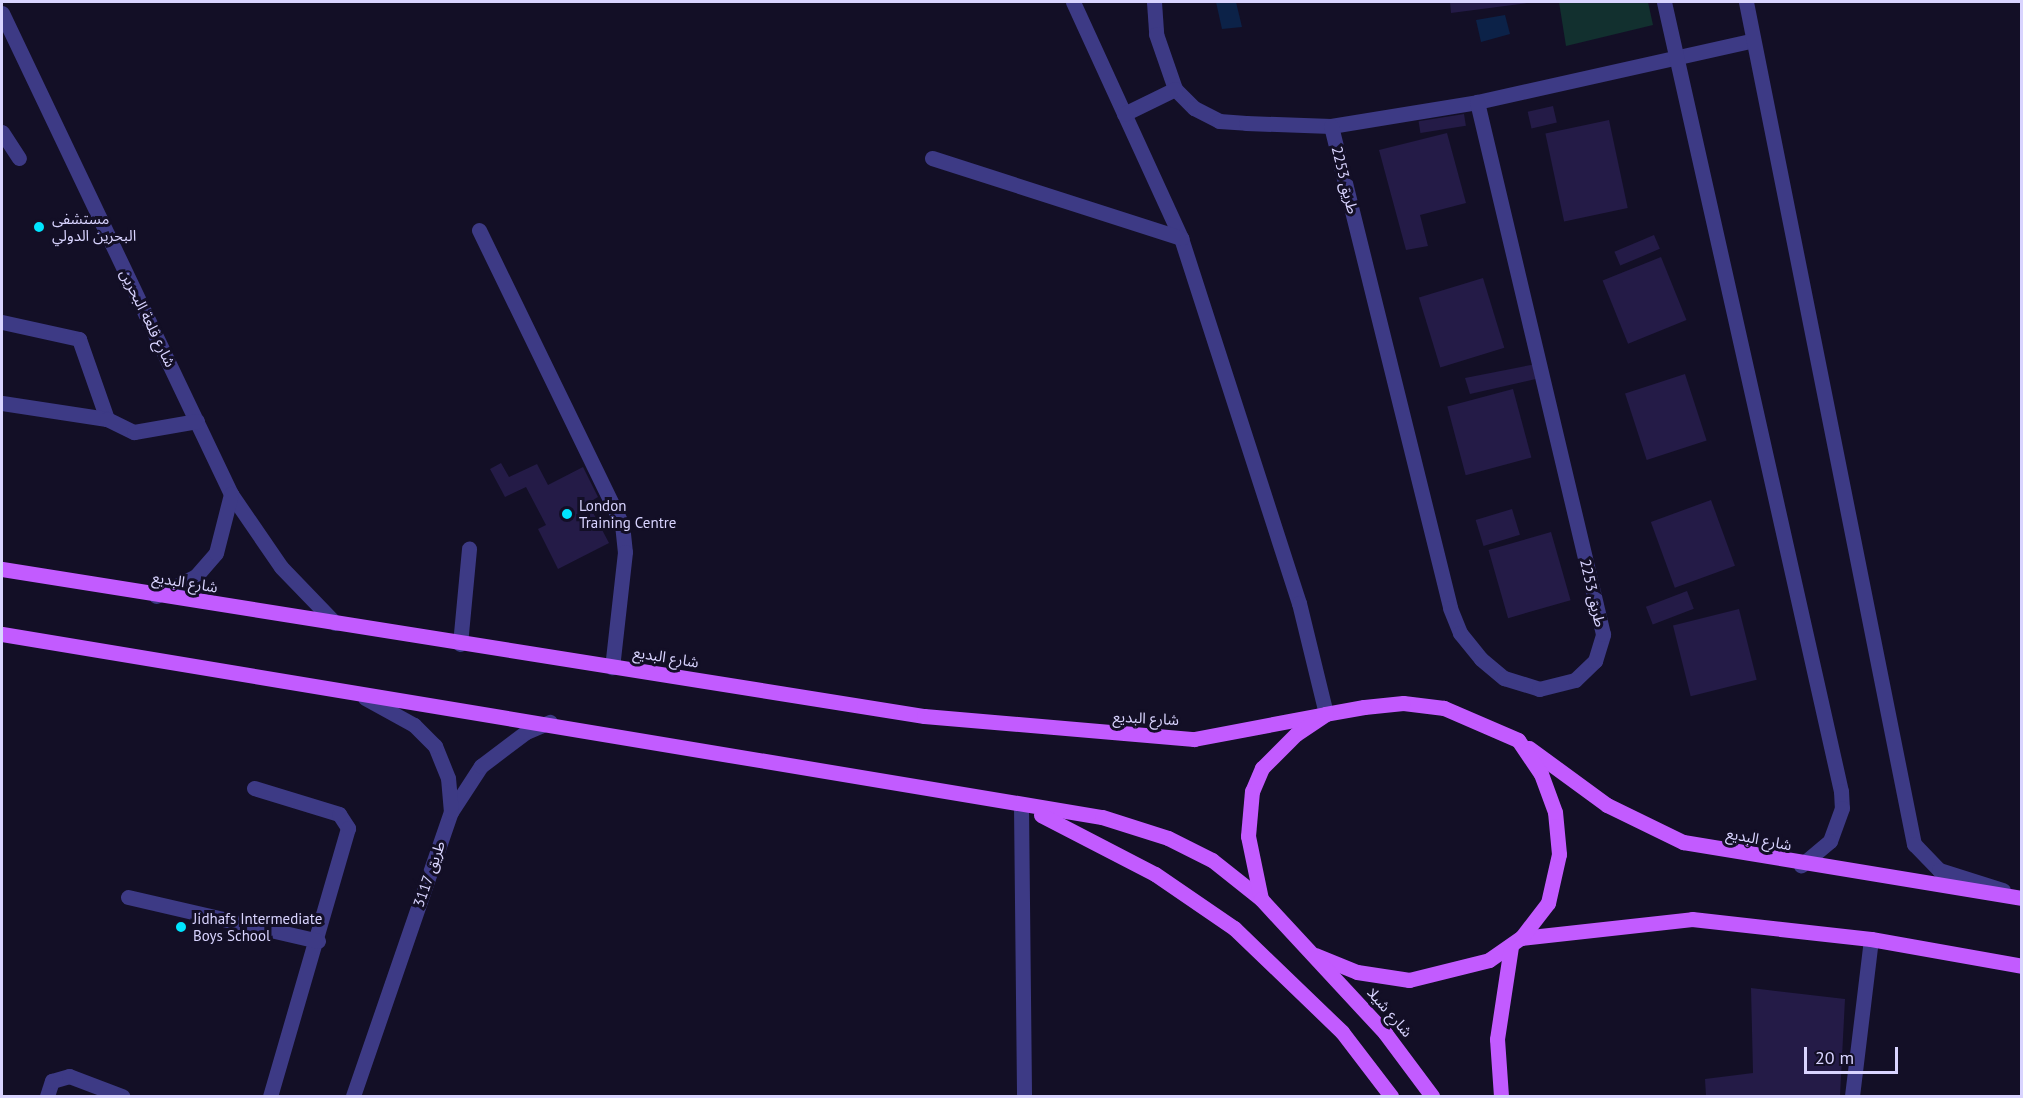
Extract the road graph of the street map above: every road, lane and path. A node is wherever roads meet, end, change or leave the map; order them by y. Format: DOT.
graph roads {
  1 [pos="1073,2"];
  2 [pos="1154,2"];
  3 [pos="1664,2"];
  4 [pos="1746,2"];
  5 [pos="2,13"];
  6 [pos="1751,41"];
  7 [pos="1675,56"];
  8 [pos="1176,89"];
  9 [pos="1477,102"];
  10 [pos="1124,114"];
  11 [pos="1331,126"];
  12 [pos="2,132"];
  13 [pos="19,158"];
  14 [pos="932,158"];
  15 [pos="479,230"];
  16 [pos="1181,238"];
  17 [pos="2,322"];
  18 [pos="2,403"];
  19 [pos="107,419"];
  20 [pos="197,421"];
  21 [pos="231,494"];
  22 [pos="469,548"];
  23 [pos="2,569"];
  24 [pos="156,596"];
  25 [pos="335,623"];
  26 [pos="2,634"];
  27 [pos="460,644"];
  28 [pos="612,667"];
  29 [pos="352,692"];
  30 [pos="1326,714"];
  31 [pos="551,721"];
  32 [pos="1518,740"];
  33 [pos="254,788"];
  34 [pos="1021,806"];
  35 [pos="451,812"];
  36 [pos="1801,865"];
  37 [pos="2022,896"];
  38 [pos="128,897"];
  39 [pos="1261,899"];
  40 [pos="1871,939"];
  41 [pos="318,941"];
  42 [pos="1516,942"];
  43 [pos="1315,955"];
  44 [pos="2022,966"];
  45 [pos="47,1096"];
  46 [pos="122,1096"];
  47 [pos="270,1096"];
  48 [pos="353,1096"];
  49 [pos="1024,1096"];
  50 [pos="1391,1096"];
  51 [pos="1432,1096"];
  52 [pos="1501,1096"];
  53 [pos="1852,1096"];
  1 -- 10 [label="street"];
  2 -- 8 [label="street, طريق 2253"];
  3 -- 7 [label="street"];
  4 -- 6 [label="street"];
  5 -- 20 [label="street, شارع قلعة البحرين"];
  6 -- 7 [label="street, طريق 2253"];
  6 -- 37 [label="street"];
  7 -- 9 [label="street, طريق 2253"];
  7 -- 36 [label="street"];
  8 -- 10 [label="street"];
  8 -- 11 [label="street, طريق 2253"];
  9 -- 11 [label="street, طريق 2253"];
  9 -- 11 [label="street, طريق 2253"];
  10 -- 16 [label="street"];
  12 -- 13 [label="street"];
  14 -- 16 [label="street"];
  15 -- 28 [label="street"];
  16 -- 30 [label="street"];
  17 -- 19 [label="street"];
  18 -- 19 [label="street"];
  19 -- 20 [label="street"];
  20 -- 21 [label="street, شارع قلعة البحرين"];
  21 -- 24 [label="street"];
  21 -- 25 [label="street, شارع قلعة البحرين"];
  22 -- 27 [label="street"];
  23 -- 24 [label="main road, شارع البديع"];
  24 -- 25 [label="main road, شارع البديع"];
  25 -- 27 [label="main road, شارع البديع"];
  26 -- 29 [label="main road"];
  27 -- 28 [label="main road, شارع البديع"];
  28 -- 30 [label="main road, شارع البديع"];
  29 -- 31 [label="main road"];
  29 -- 35 [label="street, طريق 3117"];
  30 -- 32 [label="main road, شارع البديع"];
  30 -- 39 [label="main road"];
  31 -- 34 [label="main road"];
  31 -- 35 [label="street"];
  32 -- 36 [label="main road, شارع البديع"];
  32 -- 42 [label="main road"];
  33 -- 41 [label="street"];
  34 -- 39 [label="main road"];
  34 -- 49 [label="street"];
  34 -- 50 [label="main road"];
  35 -- 48 [label="street, طريق 3117"];
  36 -- 37 [label="main road, شارع البديع"];
  38 -- 41 [label="street"];
  39 -- 43 [label="main road"];
  40 -- 42 [label="main road"];
  40 -- 44 [label="main road"];
  40 -- 53 [label="street"];
  41 -- 47 [label="street"];
  42 -- 43 [label="main road"];
  42 -- 52 [label="main road"];
  43 -- 51 [label="main road, شارع شيلا"];
  45 -- 46 [label="street"];
}
